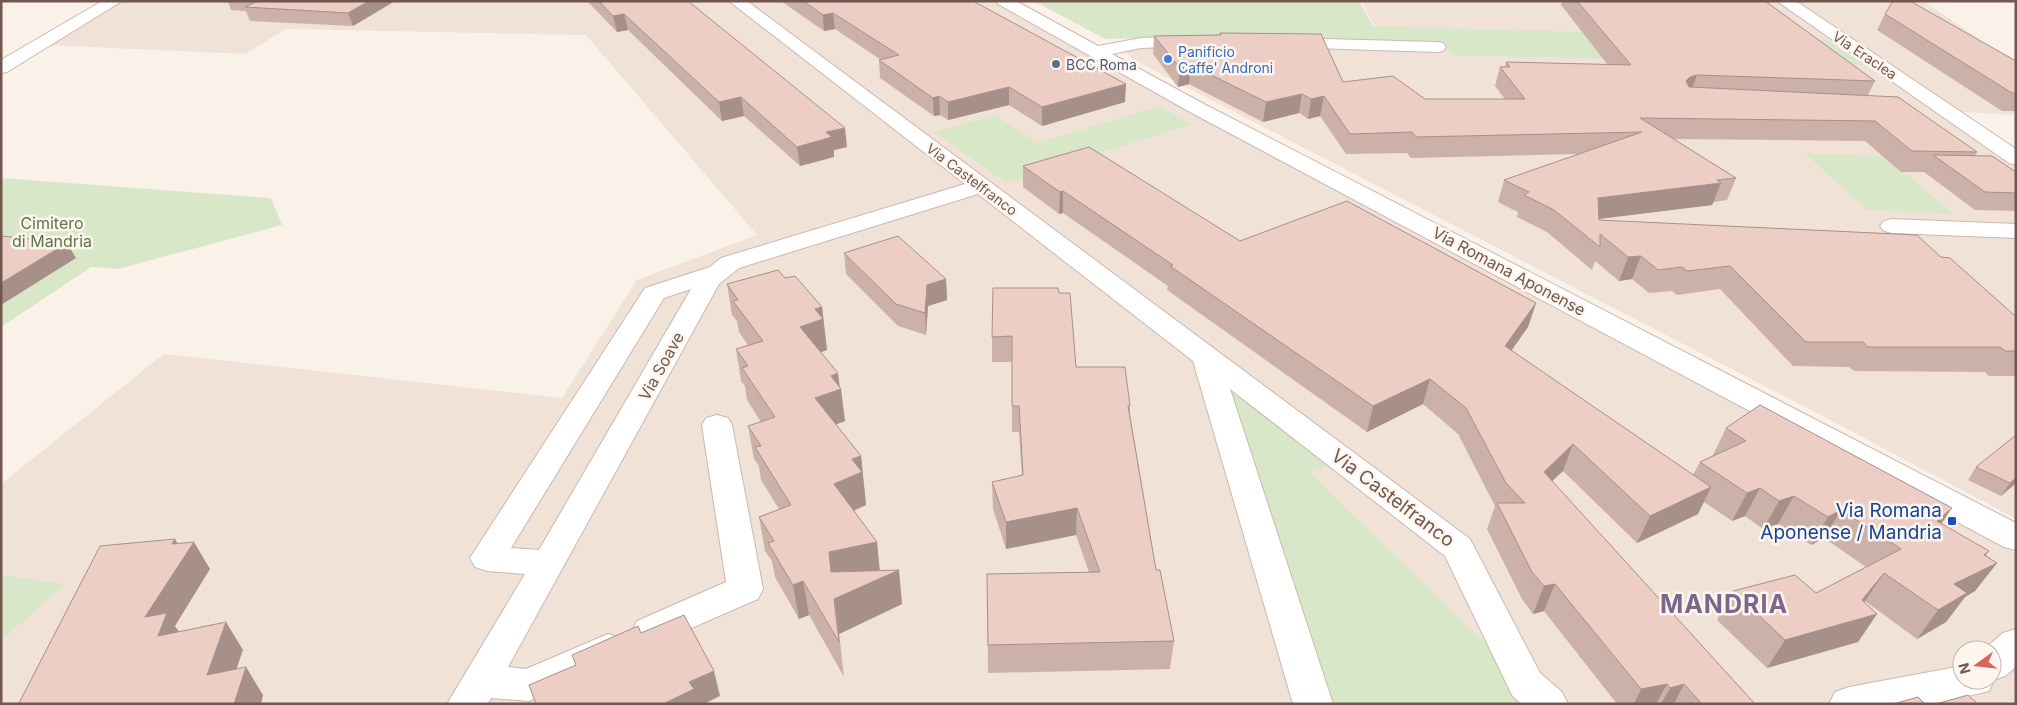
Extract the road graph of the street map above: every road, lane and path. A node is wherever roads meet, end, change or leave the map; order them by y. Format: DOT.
graph roads {
  1 [pos="114,1"];
  2 [pos="738,1"];
  3 [pos="1004,1"];
  4 [pos="1785,1"];
  5 [pos="1208,41"];
  6 [pos="1273,42"];
  7 [pos="1437,47"];
  8 [pos="1093,52"];
  9 [pos="1,68"];
  10 [pos="1915,110"];
  11 [pos="1944,111"];
  12 [pos="2016,159"];
  13 [pos="982,186"];
  14 [pos="1892,226"];
  15 [pos="2016,231"];
  16 [pos="719,272"];
  17 [pos="1206,357"];
  18 [pos="717,425"];
  19 [pos="2016,538"];
  20 [pos="549,564"];
  21 [pos="2016,644"];
  22 [pos="2002,656"];
  23 [pos="1952,684"];
  24 [pos="474,692"];
  25 [pos="1313,704"];
  26 [pos="1548,704"];
  27 [pos="1849,704"];
  1 -- 9 [label="street"];
  2 -- 13 [label="street, Via Castelfranco"];
  3 -- 8 [label="street, Via Romana Aponense"];
  4 -- 11 [label="street, Via Eraclea"];
  5 -- 8 [label="street"];
  6 -- 7 [label="street"];
  8 -- 19 [label="street, Via Romana Aponense"];
  10 -- 11 [label="street"];
  11 -- 12 [label="street, Via Eraclea"];
  13 -- 16 [label="street, Via Soave"];
  13 -- 17 [label="street, Via Castelfranco"];
  14 -- 15 [label="street"];
  16 -- 20 [label="street, Via Soave"];
  16 -- 20 [label="street"];
  17 -- 25 [label="street"];
  17 -- 26 [label="street, Via Castelfranco"];
  18 -- 24 [label="street"];
  20 -- 24 [label="street, Via Soave"];
  21 -- 22 [label="street"];
  23 -- 27 [label="street"];
}
